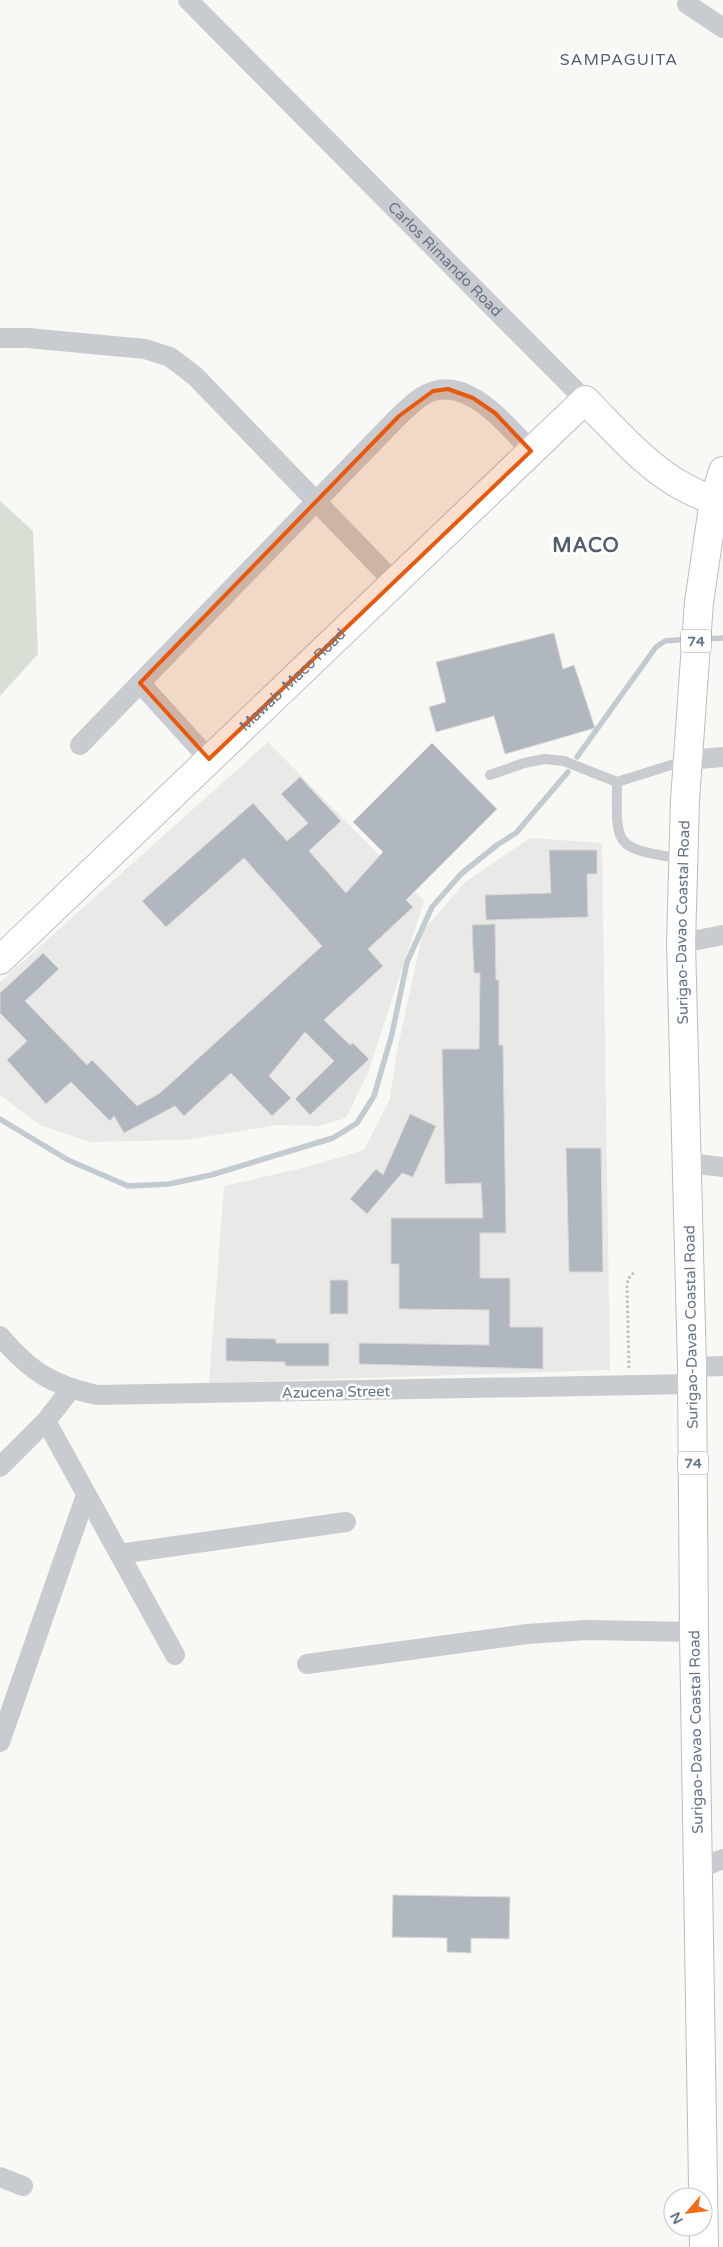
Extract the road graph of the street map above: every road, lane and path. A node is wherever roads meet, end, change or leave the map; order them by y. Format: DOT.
graph roads {
  1 [pos="188,0"];
  2 [pos="687,4"];
  3 [pos="723,28"];
  4 [pos="0,338"];
  5 [pos="585,400"];
  6 [pos="531,451"];
  7 [pos="723,471"];
  8 [pos="318,501"];
  9 [pos="714,501"];
  10 [pos="394,582"];
  11 [pos="140,683"];
  12 [pos="80,745"];
  13 [pos="723,757"];
  14 [pos="208,759"];
  15 [pos="688,760"];
  16 [pos="490,775"];
  17 [pos="616,782"];
  18 [pos="682,859"];
  19 [pos="723,935"];
  20 [pos="681,943"];
  21 [pos="0,960"];
  22 [pos="688,1163"];
  23 [pos="723,1167"];
  24 [pos="635,1272"];
  25 [pos="0,1336"];
  26 [pos="723,1366"];
  27 [pos="692,1376"];
  28 [pos="629,1386"];
  29 [pos="71,1389"];
  30 [pos="46,1421"];
  31 [pos="0,1467"];
  32 [pos="86,1495"];
  33 [pos="346,1522"];
  34 [pos="119,1554"];
  35 [pos="694,1632"];
  36 [pos="175,1655"];
  37 [pos="307,1664"];
  38 [pos="0,1742"];
  39 [pos="723,1859"];
  40 [pos="698,1869"];
  41 [pos="0,2177"];
  42 [pos="23,2186"];
  43 [pos="704,2247"];
  1 -- 5 [label="street, Carlos Rimando Road"];
  2 -- 3 [label="street"];
  4 -- 8 [label="street"];
  5 -- 6 [label="main road, Mawab-Maco Road"];
  5 -- 9 [label="main road, Carlos Rimando Road"];
  6 -- 8 [label="street"];
  6 -- 10 [label="main road, Mawab-Maco Road"];
  7 -- 9 [label="main road, Surigao-Davao Coastal Road / 74"];
  8 -- 10 [label="street"];
  8 -- 11 [label="street"];
  9 -- 15 [label="main road, Surigao-Davao Coastal Road / 74"];
  10 -- 14 [label="main road, Mawab-Maco Road"];
  11 -- 12 [label="street"];
  11 -- 14 [label="street"];
  13 -- 15 [label="street"];
  14 -- 21 [label="main road, Mawab-Maco Road"];
  15 -- 17 [label="lane"];
  15 -- 18 [label="main road, Surigao-Davao Coastal Road / 74"];
  16 -- 17 [label="lane"];
  17 -- 18 [label="lane"];
  18 -- 20 [label="main road, Surigao-Davao Coastal Road / 74"];
  19 -- 20 [label="street"];
  20 -- 22 [label="main road, Surigao-Davao Coastal Road / 74"];
  22 -- 23 [label="street"];
  22 -- 27 [label="main road, Surigao-Davao Coastal Road / 74"];
  24 -- 28 [label="path"];
  25 -- 29 [label="street, Azucena Street"];
  26 -- 27 [label="street, Azucena Street"];
  27 -- 28 [label="street, Azucena Street"];
  27 -- 35 [label="main road, Surigao-Davao Coastal Road / 74"];
  28 -- 29 [label="street, Azucena Street"];
  29 -- 30 [label="street"];
  30 -- 31 [label="street"];
  30 -- 32 [label="street"];
  32 -- 34 [label="street"];
  32 -- 38 [label="street"];
  33 -- 34 [label="street"];
  34 -- 36 [label="street"];
  35 -- 37 [label="street"];
  35 -- 40 [label="main road, Surigao-Davao Coastal Road / 74"];
  39 -- 40 [label="street"];
  40 -- 43 [label="main road, Surigao-Davao Coastal Road / 74"];
  41 -- 42 [label="street"];
}
